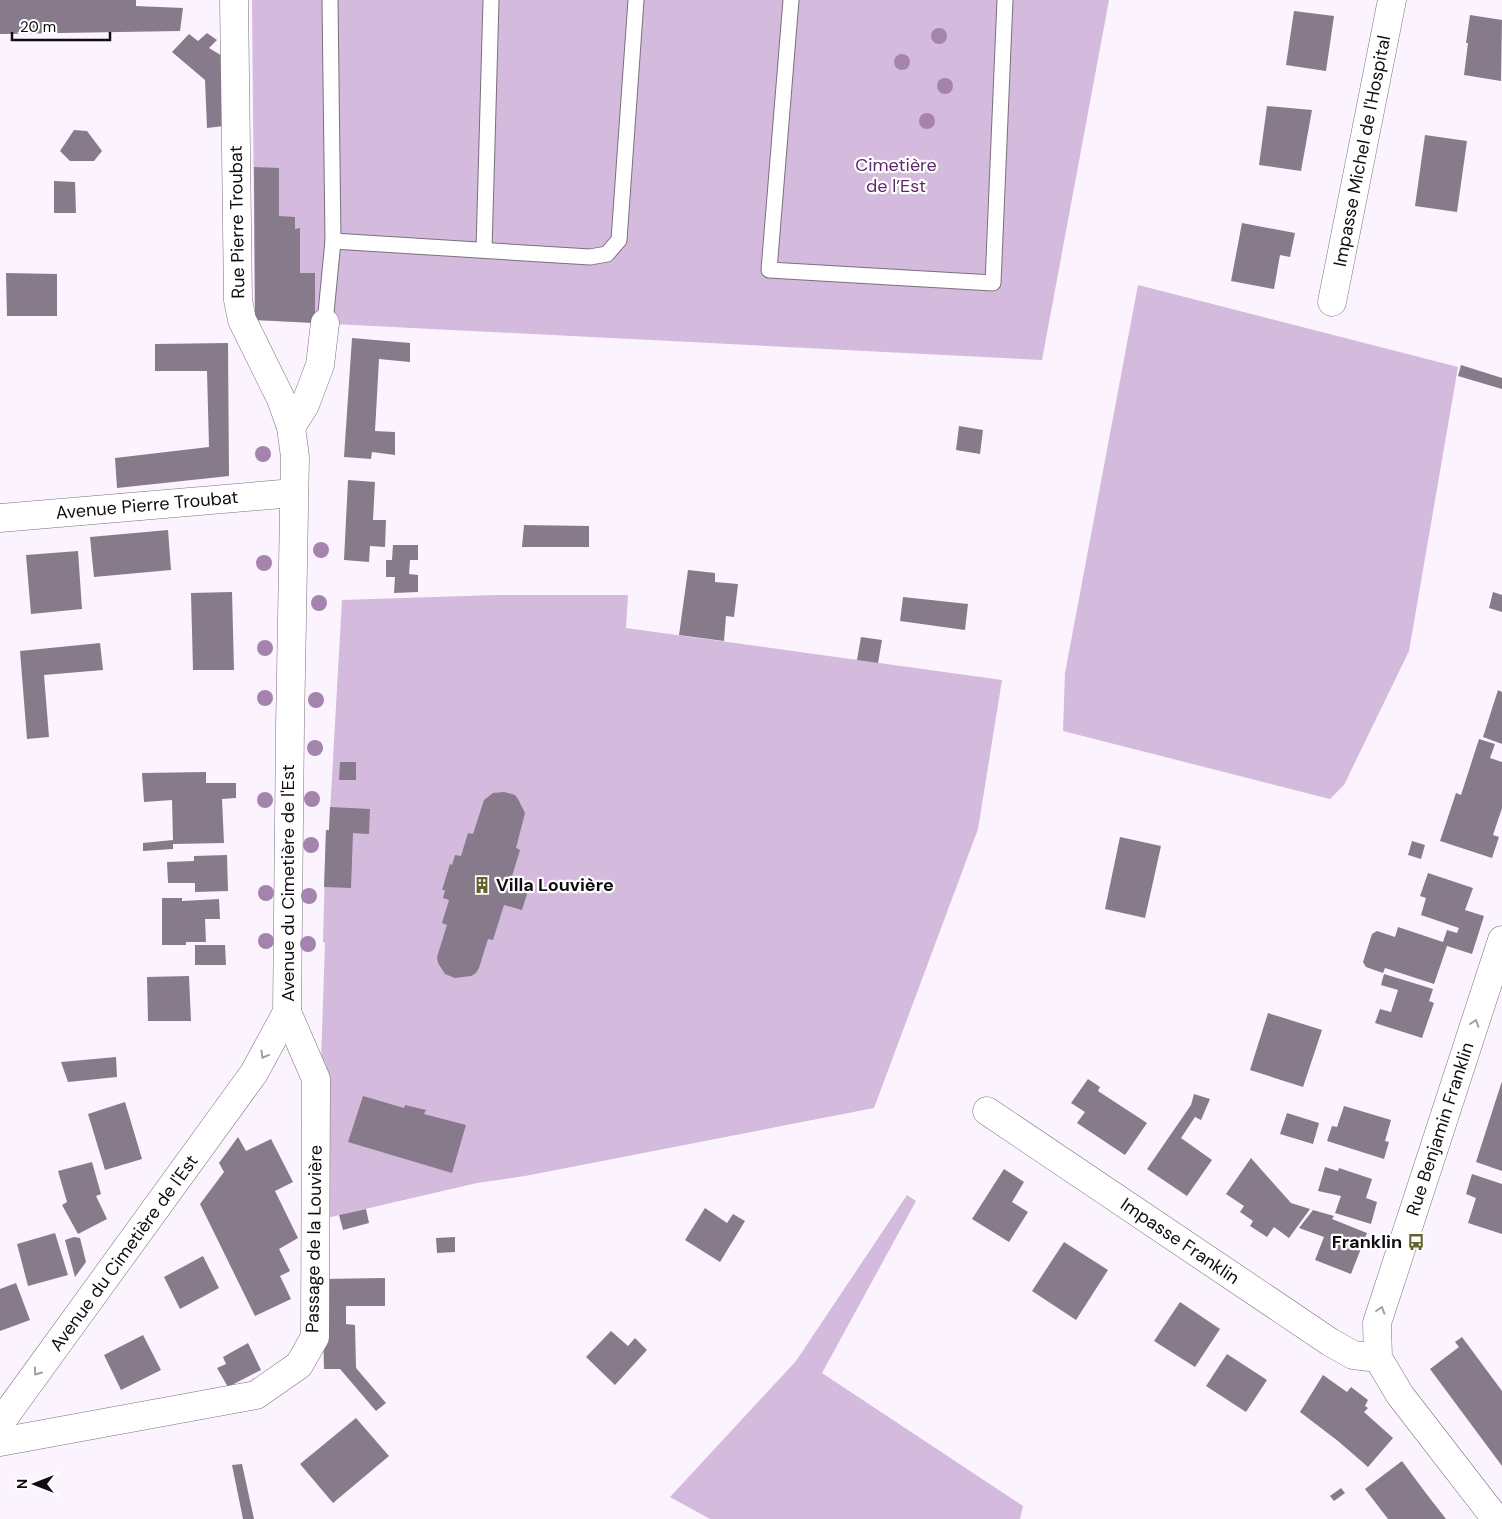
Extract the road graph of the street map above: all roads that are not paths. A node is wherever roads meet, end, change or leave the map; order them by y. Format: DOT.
graph roads {
  1 [pos="234,0"];
  2 [pos="330,0"];
  3 [pos="491,0"];
  4 [pos="636,0"];
  5 [pos="791,0"];
  6 [pos="1005,0"];
  7 [pos="1392,0"];
  8 [pos="333,241"];
  9 [pos="484,250"];
  10 [pos="1332,302"];
  11 [pos="325,323"];
  12 [pos="291,427"];
  13 [pos="294,493"];
  14 [pos="0,518"];
  15 [pos="1502,940"];
  16 [pos="287,1012"];
  17 [pos="987,1111"];
  18 [pos="1378,1358"];
  19 [pos="0,1423"];
  20 [pos="0,1442"];
  21 [pos="1496,1519"];
  1 -- 12 [label="street, Rue Pierre Troubat"];
  2 -- 8 [label="lane"];
  3 -- 9 [label="lane"];
  4 -- 9 [label="lane"];
  5 -- 6 [label="lane"];
  7 -- 10 [label="street, Impasse Michel de l'Hospital"];
  8 -- 9 [label="lane"];
  8 -- 11 [label="lane"];
  11 -- 12 [label="street"];
  12 -- 13 [label="street, Rue Pierre Troubat"];
  13 -- 14 [label="street, Avenue Pierre Troubat"];
  13 -- 16 [label="street, Avenue du Cimetière de l'Est"];
  18 -- 15 [label="street, Rue Benjamin Franklin, one-way"];
  16 -- 19 [label="street, Avenue du Cimetière de l'Est, one-way"];
  16 -- 20 [label="street, Passage de la Louvière"];
  17 -- 18 [label="street, Impasse Franklin"];
  18 -- 21 [label="street, Rue Benjamin Franklin"];
}
